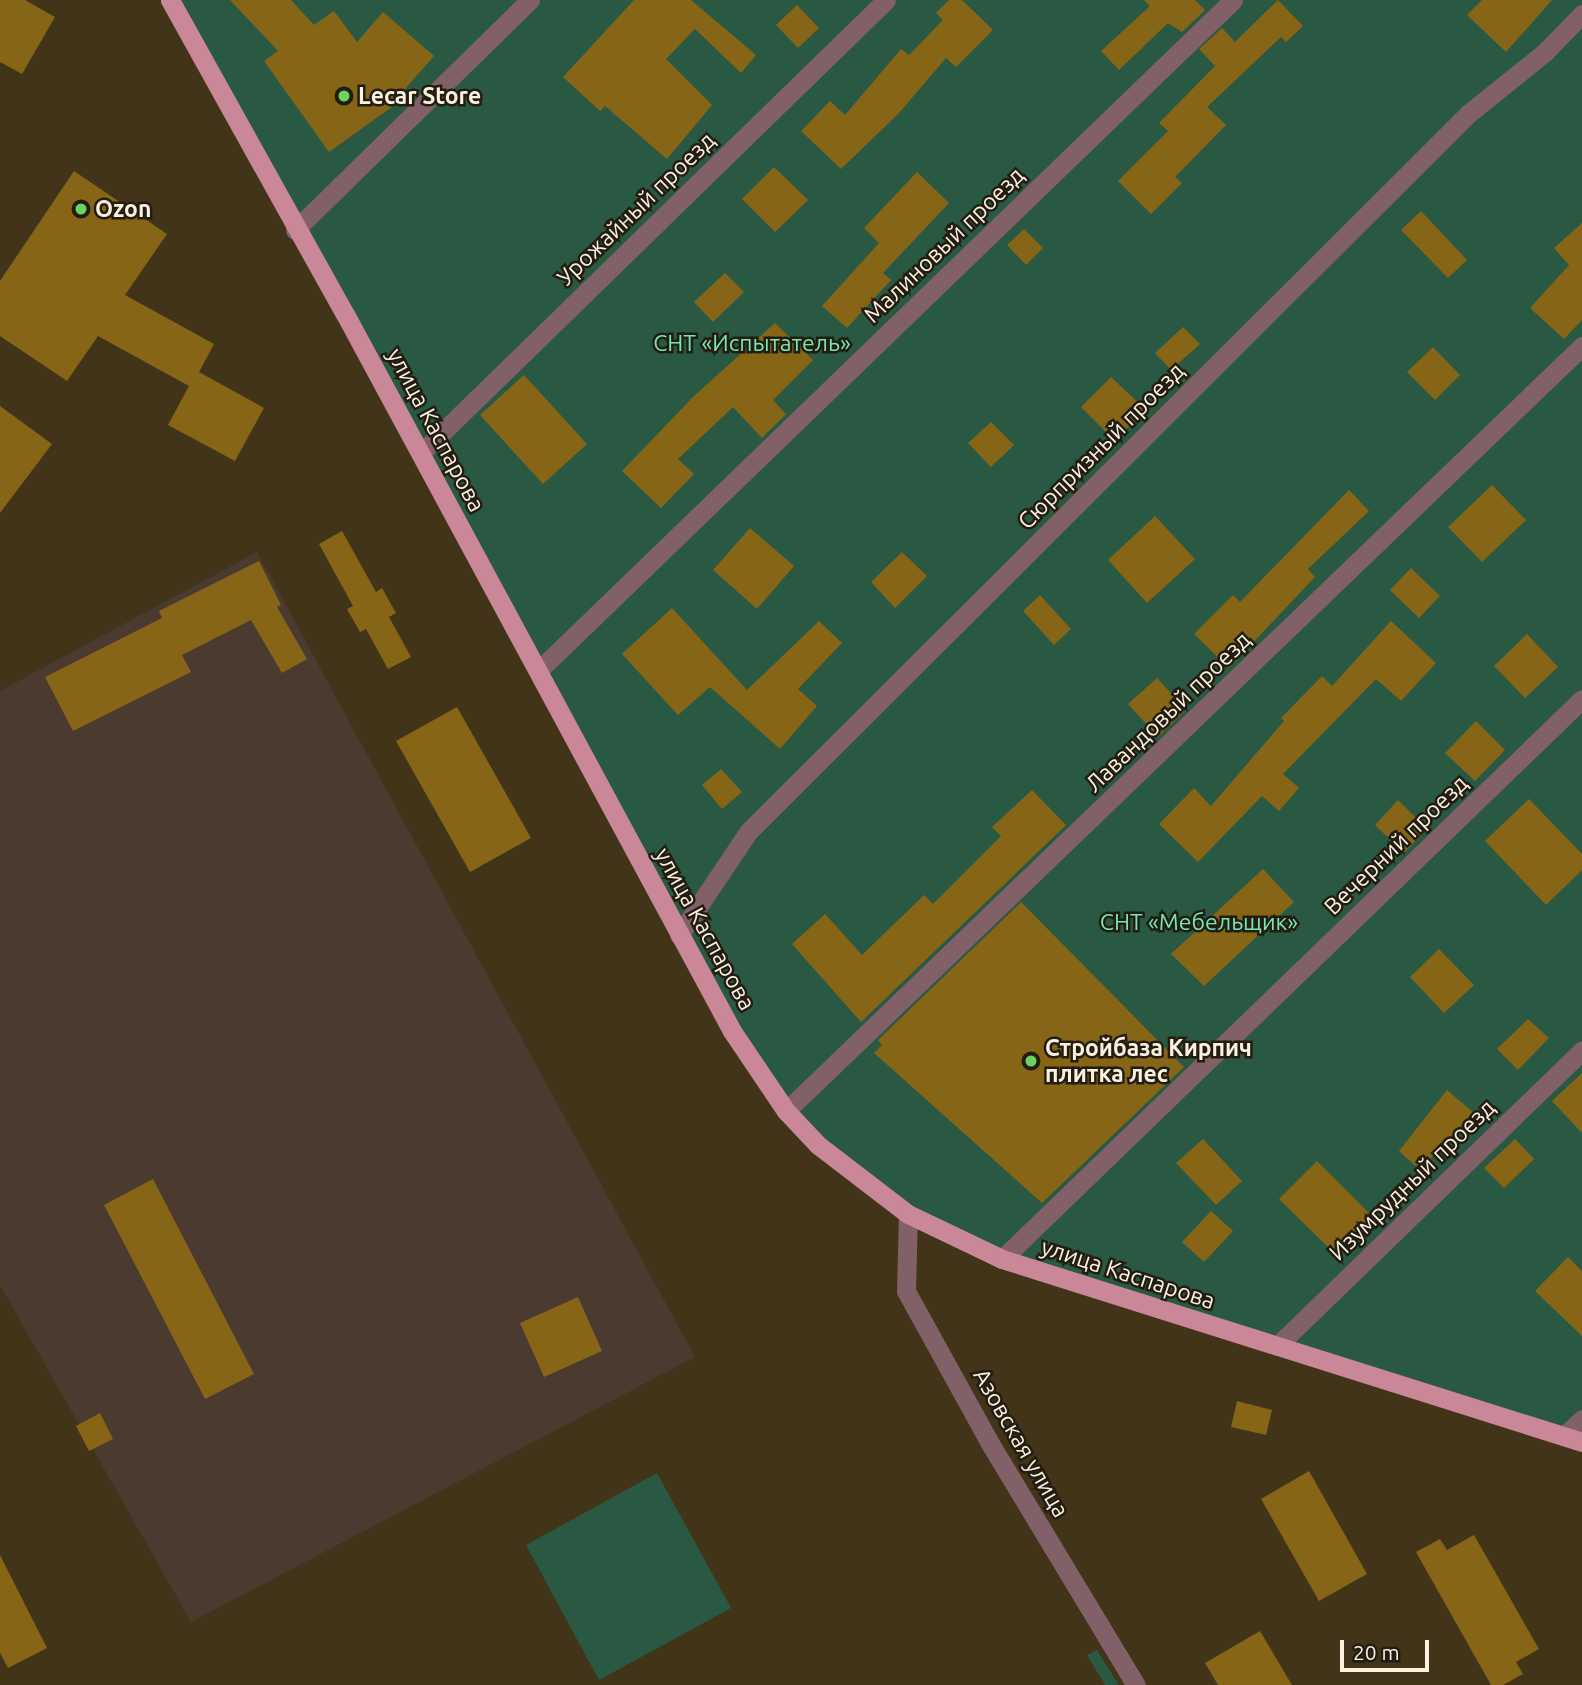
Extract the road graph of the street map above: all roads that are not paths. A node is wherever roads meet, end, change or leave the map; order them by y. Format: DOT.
graph roads {
  1 [pos="171,0"];
  2 [pos="530,0"];
  3 [pos="886,0"];
  4 [pos="1233,0"];
  5 [pos="1582,14"];
  6 [pos="295,230"];
  7 [pos="1582,346"];
  8 [pos="421,453"];
  9 [pos="538,671"];
  10 [pos="1582,699"];
  11 [pos="679,935"];
  12 [pos="1582,1050"];
  13 [pos="786,1111"];
  14 [pos="908,1214"];
  15 [pos="1002,1259"];
  16 [pos="1277,1346"];
  17 [pos="1582,1419"];
  18 [pos="1573,1439"];
  19 [pos="1136,1685"];
  1 -- 6 [label="main road, улица Каспарова"];
  2 -- 6 [label="street"];
  3 -- 8 [label="street, Урожайный проезд"];
  4 -- 9 [label="street, Малиновый проезд"];
  5 -- 11 [label="street, Сюрпризный проезд"];
  6 -- 8 [label="main road, улица Каспарова"];
  7 -- 13 [label="street, Лавандовый проезд"];
  8 -- 9 [label="main road, улица Каспарова"];
  9 -- 11 [label="main road, улица Каспарова"];
  10 -- 15 [label="street, Вечерний проезд"];
  11 -- 13 [label="main road, улица Каспарова"];
  12 -- 16 [label="street, Изумрудный проезд"];
  13 -- 14 [label="main road, улица Каспарова"];
  14 -- 15 [label="main road, улица Каспарова"];
  14 -- 19 [label="street, Азовская улица"];
  15 -- 16 [label="main road, улица Каспарова"];
  16 -- 18 [label="main road, улица Каспарова"];
  17 -- 18 [label="street"];
}
